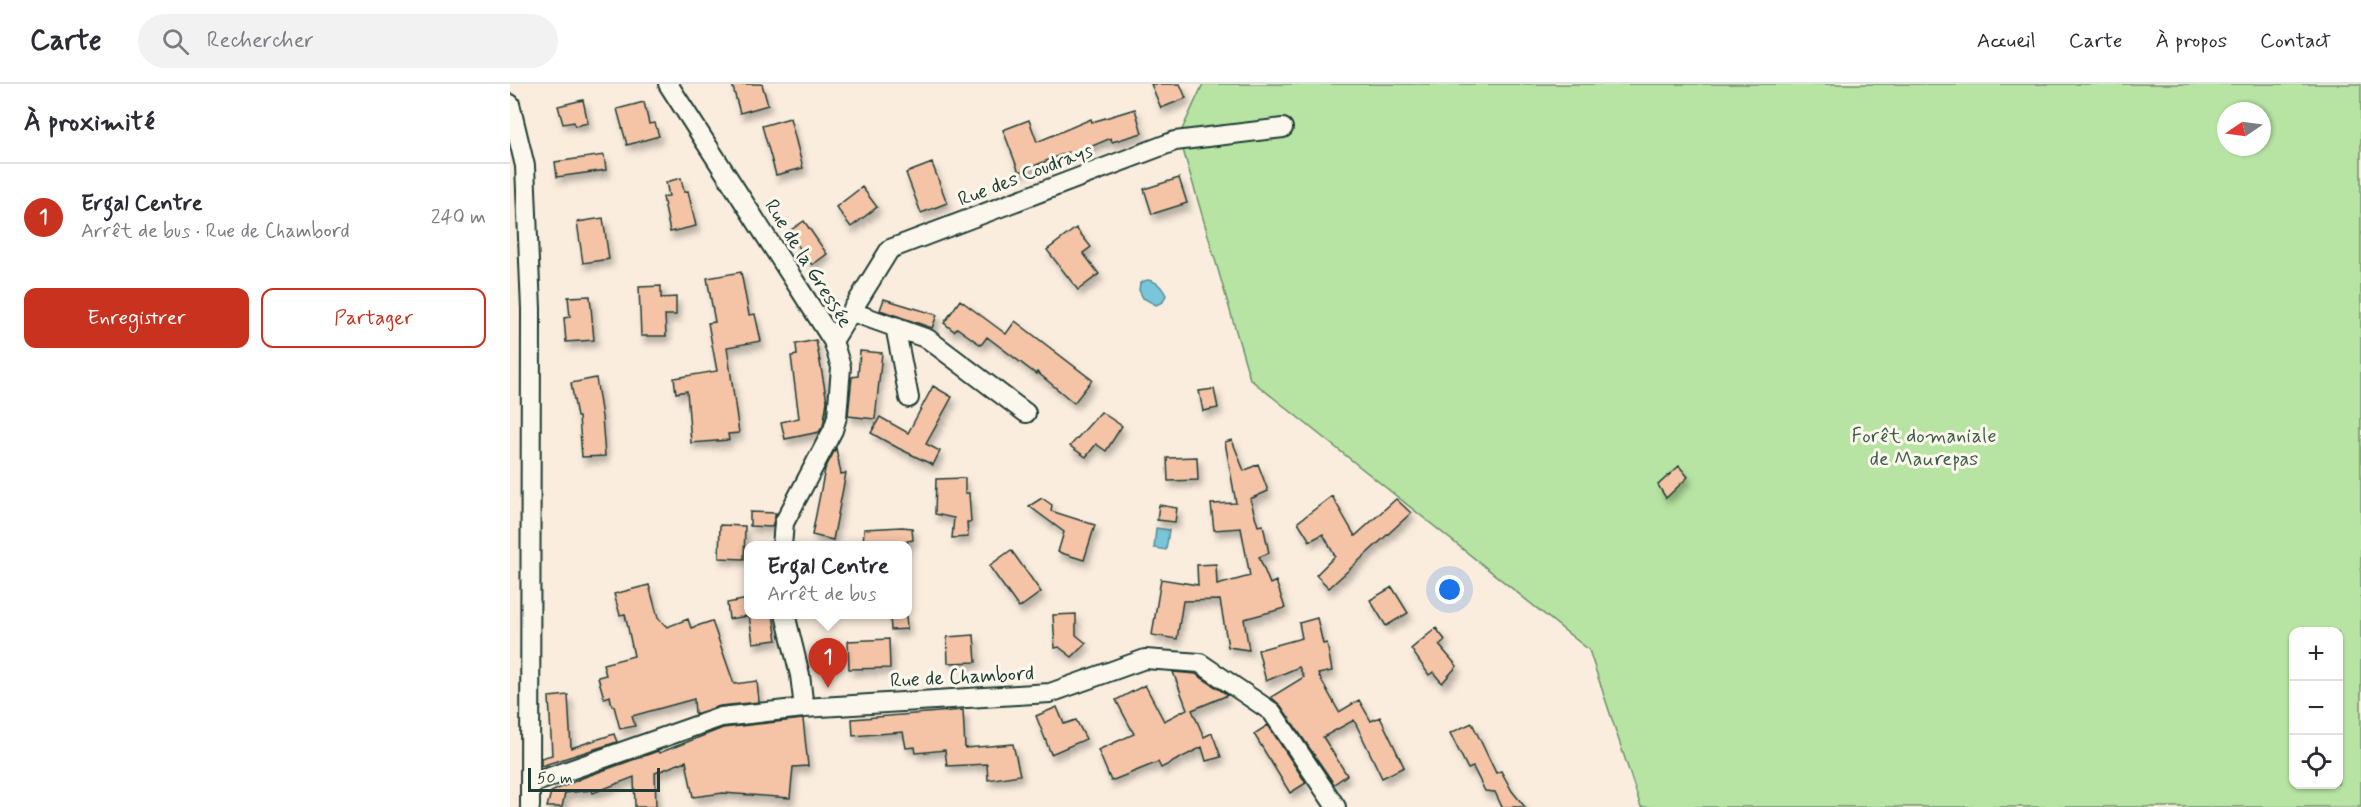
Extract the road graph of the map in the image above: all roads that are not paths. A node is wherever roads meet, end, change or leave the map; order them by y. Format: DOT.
graph roads {
  1 [pos="668,84"];
  2 [pos="510,104"];
  3 [pos="1283,128"];
  4 [pos="852,312"];
  5 [pos="895,326"];
  6 [pos="833,341"];
  7 [pos="909,398"];
  8 [pos="1026,413"];
  9 [pos="782,541"];
  10 [pos="786,619"];
  11 [pos="804,708"];
  12 [pos="530,784"];
  13 [pos="530,807"];
  14 [pos="1336,807"];
  1 -- 6 [label="street, Rue de la Gressée"];
  2 -- 12 [label="street"];
  3 -- 4 [label="street, Rue des Coudrays"];
  4 -- 5 [label="street"];
  4 -- 6 [label="street, Rue des Coudrays"];
  5 -- 7 [label="street"];
  5 -- 8 [label="street"];
  6 -- 9 [label="street, Rue de la Gressée"];
  10 -- 11 [label="street"];
  11 -- 12 [label="street, Rue de Chambord"];
  11 -- 14 [label="street, Rue de Chambord"];
  12 -- 13 [label="street"];
}
